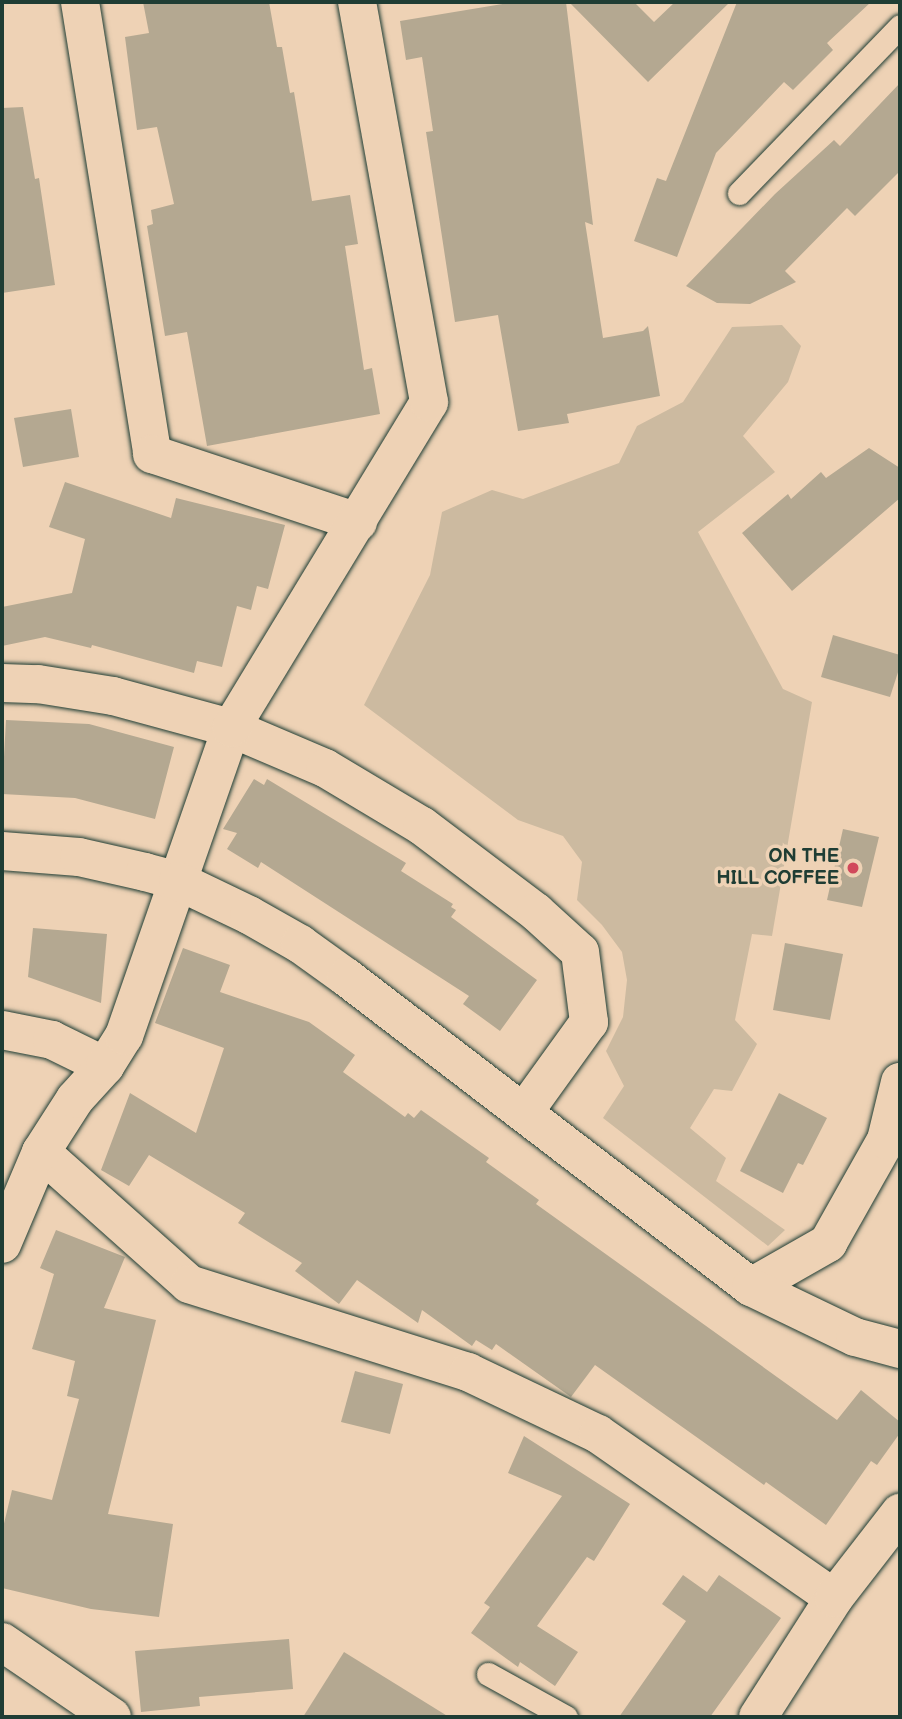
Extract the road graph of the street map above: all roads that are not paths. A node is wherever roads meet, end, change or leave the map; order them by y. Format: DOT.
graph roads {
  1 [pos="80,2"];
  2 [pos="357,2"];
  3 [pos="900,26"];
  4 [pos="739,193"];
  5 [pos="358,522"];
  6 [pos="2,683"];
  7 [pos="231,729"];
  8 [pos="2,851"];
  9 [pos="178,881"];
  10 [pos="2,1030"];
  11 [pos="105,1066"];
  12 [pos="900,1082"];
  13 [pos="524,1112"];
  14 [pos="41,1152"];
  15 [pos="2,1244"];
  16 [pos="751,1287"];
  17 [pos="900,1349"];
  18 [pos="900,1513"];
  19 [pos="834,1598"];
  20 [pos="2,1642"];
  21 [pos="488,1674"];
  22 [pos="112,1717"];
  23 [pos="566,1717"];
  24 [pos="758,1717"];
  1 -- 5 [label="street"];
  2 -- 5 [label="street"];
  3 -- 4 [label="lane"];
  5 -- 7 [label="street"];
  6 -- 7 [label="street"];
  7 -- 9 [label="street"];
  7 -- 13 [label="street"];
  8 -- 9 [label="street"];
  9 -- 11 [label="street"];
  9 -- 13 [label="street"];
  10 -- 11 [label="street"];
  11 -- 14 [label="street"];
  12 -- 16 [label="street"];
  13 -- 16 [label="street"];
  14 -- 15 [label="street"];
  14 -- 19 [label="street"];
  16 -- 17 [label="street"];
  18 -- 19 [label="street"];
  19 -- 24 [label="street"];
  20 -- 22 [label="street"];
  21 -- 23 [label="lane"];
}
